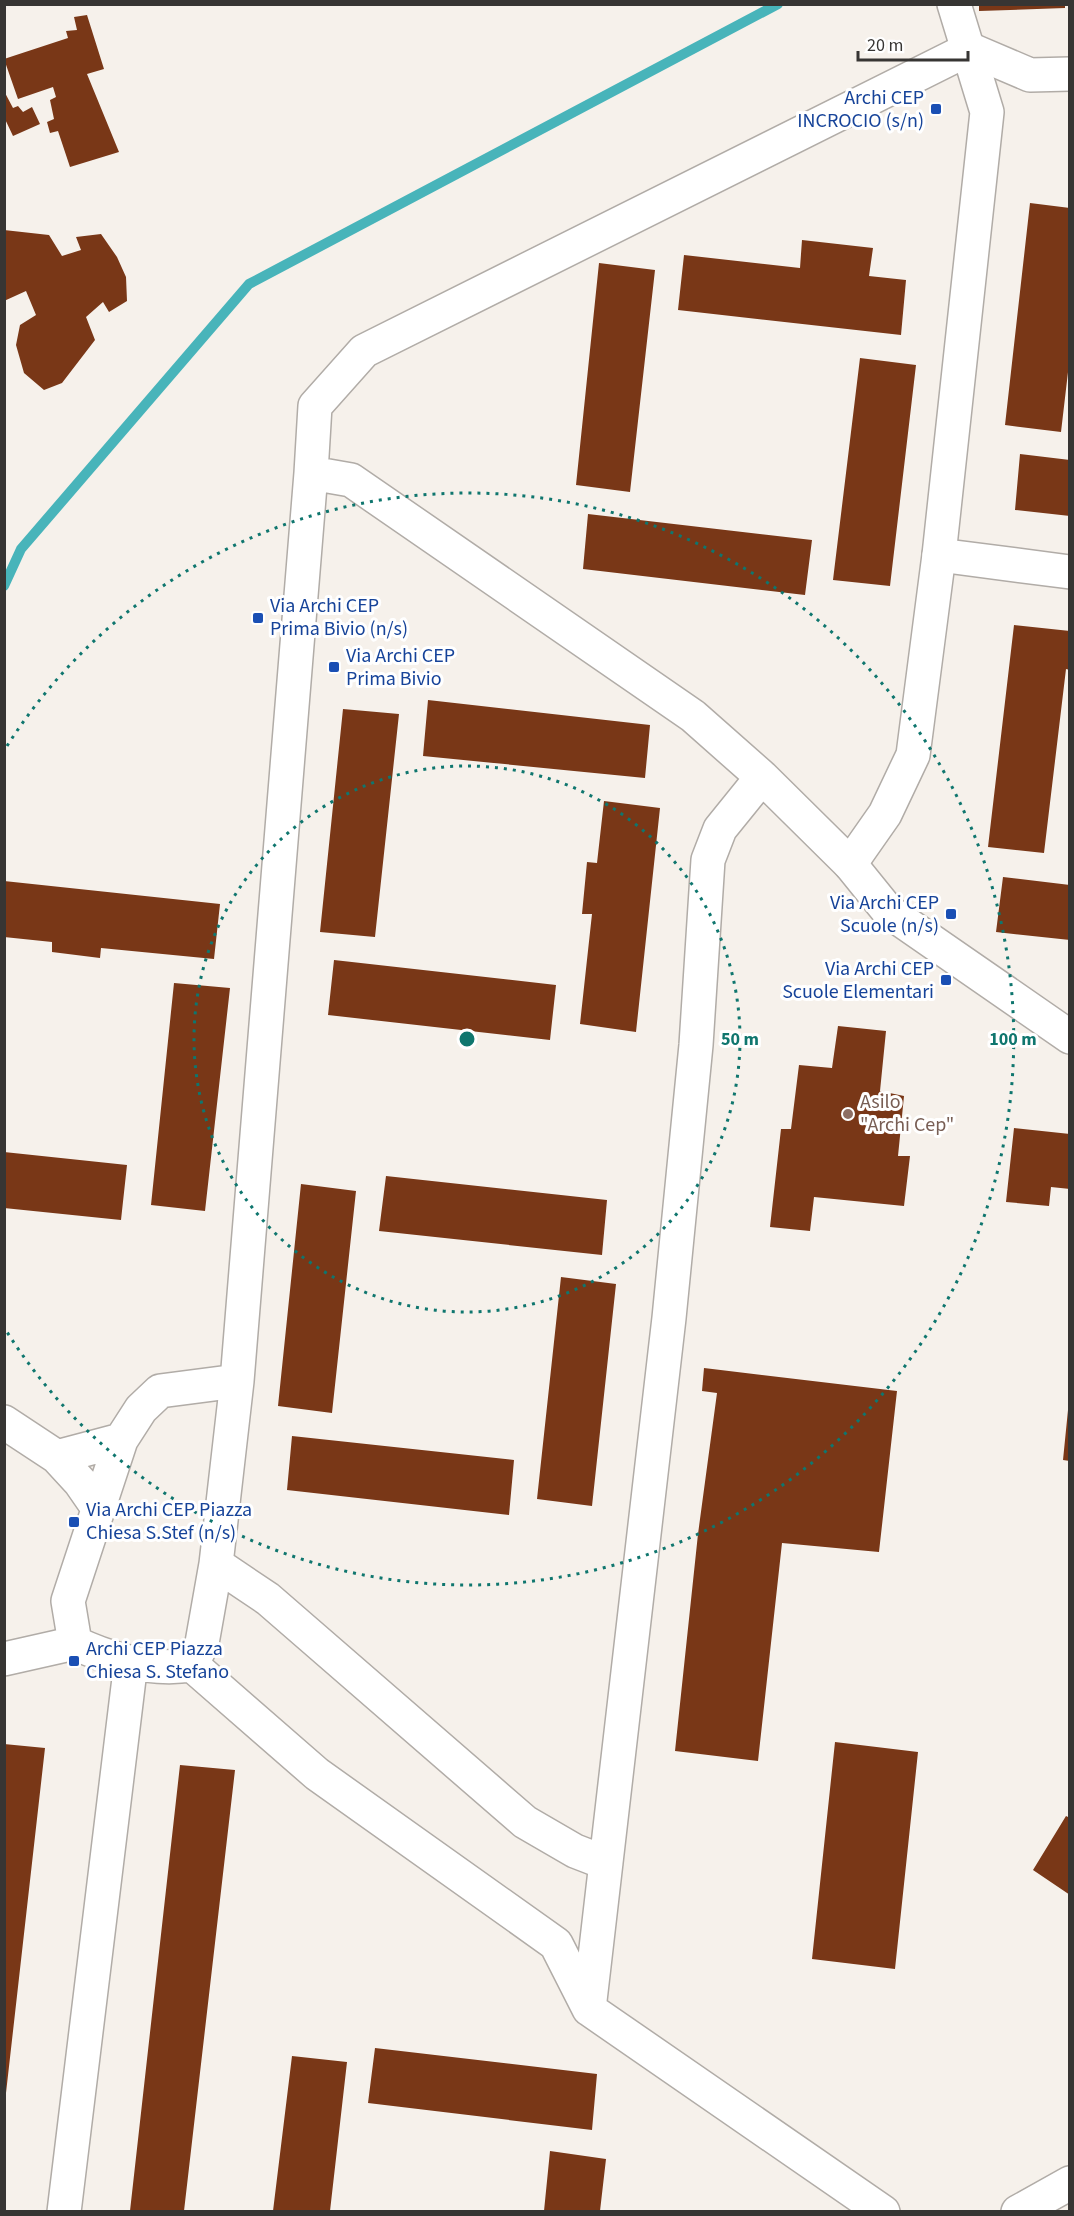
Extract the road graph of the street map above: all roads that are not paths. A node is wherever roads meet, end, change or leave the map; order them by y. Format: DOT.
graph roads {
  1 [pos="954,4"];
  2 [pos="969,49"];
  3 [pos="1070,75"];
  4 [pos="311,473"];
  5 [pos="939,555"];
  6 [pos="1070,572"];
  7 [pos="762,777"];
  8 [pos="850,864"];
  9 [pos="1070,1037"];
  10 [pos="237,1381"];
  11 [pos="4,1422"];
  12 [pos="121,1440"];
  13 [pos="57,1457"];
  14 [pos="98,1508"];
  15 [pos="216,1564"];
  16 [pos="75,1643"];
  17 [pos="4,1659"];
  18 [pos="131,1662"];
  19 [pos="192,1665"];
  20 [pos="606,1863"];
  21 [pos="589,2009"];
  22 [pos="1070,2183"];
  23 [pos="1022,2210"];
  24 [pos="64,2211"];
  25 [pos="883,2211"];
  1 -- 2 [label="street"];
  2 -- 3 [label="street"];
  2 -- 4 [label="street"];
  2 -- 5 [label="street"];
  4 -- 7 [label="street"];
  4 -- 10 [label="street"];
  5 -- 6 [label="street"];
  5 -- 8 [label="street"];
  7 -- 8 [label="street"];
  7 -- 20 [label="street"];
  8 -- 9 [label="street"];
  10 -- 12 [label="street"];
  10 -- 15 [label="street"];
  11 -- 13 [label="street"];
  12 -- 13 [label="street"];
  12 -- 14 [label="street"];
  13 -- 14 [label="street"];
  14 -- 16 [label="street"];
  15 -- 19 [label="street"];
  15 -- 20 [label="street"];
  16 -- 17 [label="street"];
  16 -- 18 [label="street"];
  18 -- 19 [label="street"];
  18 -- 24 [label="street"];
  19 -- 21 [label="street"];
  20 -- 21 [label="street"];
  21 -- 25 [label="street"];
  22 -- 23 [label="street"];
}
